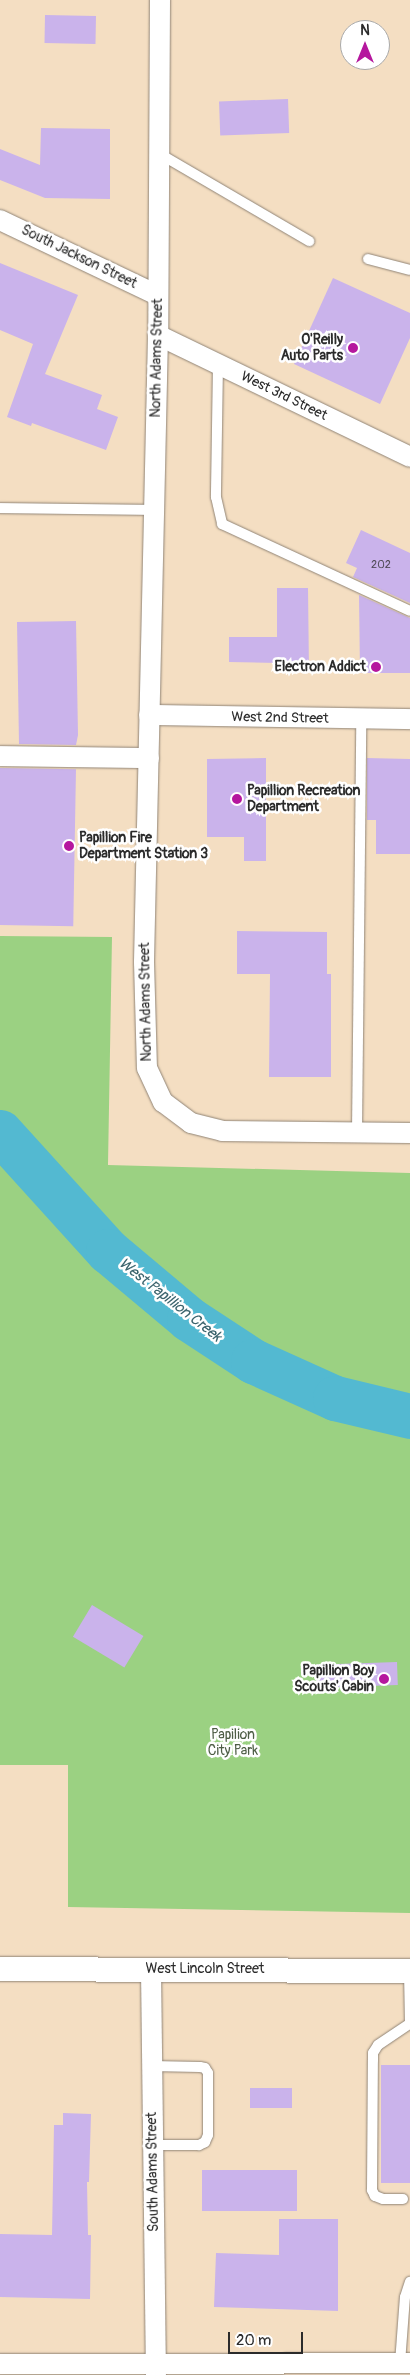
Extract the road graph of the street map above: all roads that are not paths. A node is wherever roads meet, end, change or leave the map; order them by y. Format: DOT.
graph roads {
  1 [pos="160,0"];
  2 [pos="160,154"];
  3 [pos="0,220"];
  4 [pos="309,241"];
  5 [pos="368,259"];
  6 [pos="410,270"];
  7 [pos="157,295"];
  8 [pos="158,335"];
  9 [pos="218,364"];
  10 [pos="410,457"];
  11 [pos="0,508"];
  12 [pos="154,510"];
  13 [pos="410,611"];
  14 [pos="150,715"];
  15 [pos="410,719"];
  16 [pos="361,720"];
  17 [pos="0,756"];
  18 [pos="149,758"];
  19 [pos="357,1132"];
  20 [pos="410,1133"];
  21 [pos="0,1969"];
  22 [pos="151,1969"];
  23 [pos="409,1971"];
  24 [pos="410,2024"];
  25 [pos="151,2066"];
  26 [pos="152,2145"];
  27 [pos="402,2199"];
  28 [pos="410,2282"];
  29 [pos="407,2316"];
  30 [pos="405,2363"];
  31 [pos="0,2364"];
  32 [pos="156,2369"];
  1 -- 2 [label="street, North Adams Street"];
  2 -- 4 [label="lane"];
  2 -- 7 [label="street, North Adams Street"];
  3 -- 7 [label="street, South Jackson Street"];
  5 -- 6 [label="lane"];
  7 -- 8 [label="street, North Adams Street"];
  8 -- 9 [label="street, West 3rd Street"];
  8 -- 12 [label="street, North Adams Street"];
  9 -- 10 [label="street, West 3rd Street"];
  9 -- 13 [label="lane"];
  11 -- 12 [label="lane"];
  12 -- 14 [label="street, North Adams Street"];
  14 -- 16 [label="street, West 2nd Street"];
  14 -- 18 [label="street, North Adams Street"];
  15 -- 16 [label="street, West 2nd Street"];
  16 -- 19 [label="lane"];
  17 -- 18 [label="street"];
  18 -- 19 [label="street, North Adams Street"];
  19 -- 20 [label="street, North Adams Street"];
  21 -- 22 [label="street, West Lincoln Street"];
  22 -- 23 [label="street, West Lincoln Street"];
  22 -- 25 [label="street, South Adams Street"];
  23 -- 24 [label="lane"];
  24 -- 27 [label="lane"];
  25 -- 26 [label="street, South Adams Street"];
  25 -- 26 [label="lane"];
  26 -- 32 [label="street, South Adams Street"];
  28 -- 29 [label="lane"];
  29 -- 30 [label="lane"];
  30 -- 32 [label="street"];
  31 -- 32 [label="street"];
}
